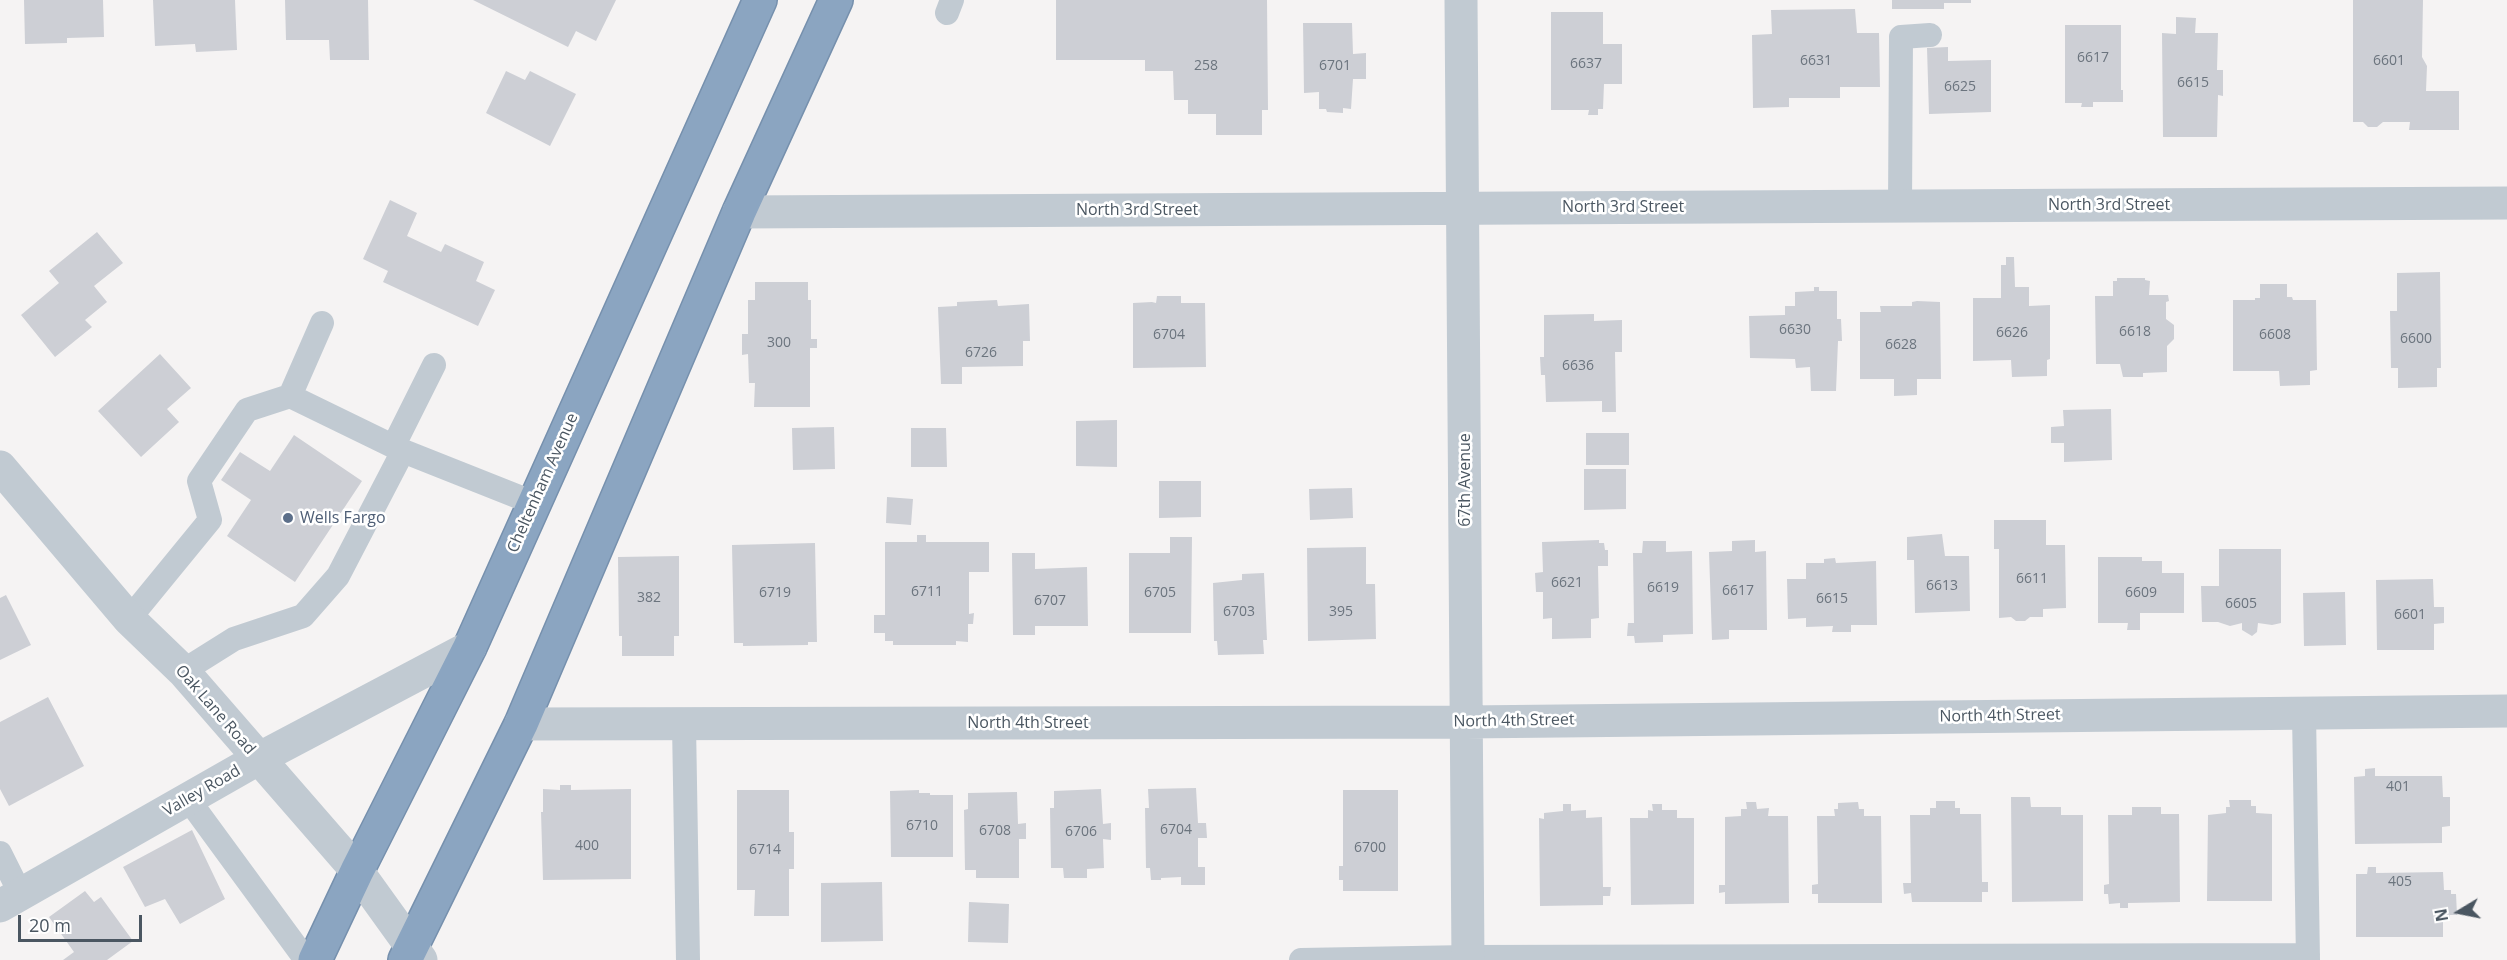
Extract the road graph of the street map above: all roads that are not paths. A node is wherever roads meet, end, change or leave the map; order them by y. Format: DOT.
graph roads {
  1 [pos="760,0"];
  2 [pos="836,0"];
  3 [pos="1461,0"];
  4 [pos="1930,35"];
  5 [pos="2507,203"];
  6 [pos="1900,206"];
  7 [pos="1463,208"];
  8 [pos="739,212"];
  9 [pos="322,323"];
  10 [pos="434,365"];
  11 [pos="290,396"];
  12 [pos="399,448"];
  13 [pos="0,467"];
  14 [pos="534,503"];
  15 [pos="129,619"];
  16 [pos="470,647"];
  17 [pos="183,670"];
  18 [pos="2507,711"];
  19 [pos="2304,713"];
  20 [pos="1466,722"];
  21 [pos="521,724"];
  22 [pos="684,724"];
  23 [pos="258,759"];
  24 [pos="188,799"];
  25 [pos="0,853"];
  26 [pos="357,871"];
  27 [pos="10,900"];
  28 [pos="412,956"];
  29 [pos="2308,957"];
  30 [pos="1468,958"];
  31 [pos="306,960"];
  32 [pos="315,960"];
  33 [pos="688,960"];
  34 [pos="1301,960"];
  1 -- 14 [label="highway, Cheltenham Avenue"];
  2 -- 8 [label="highway"];
  3 -- 7 [label="street, 67th Avenue"];
  4 -- 6 [label="lane"];
  5 -- 6 [label="street, North 3rd Street"];
  6 -- 7 [label="street, North 3rd Street"];
  7 -- 8 [label="street, North 3rd Street"];
  7 -- 20 [label="street, 67th Avenue"];
  8 -- 21 [label="highway"];
  9 -- 11 [label="lane"];
  10 -- 12 [label="lane"];
  11 -- 12 [label="lane"];
  11 -- 15 [label="lane"];
  12 -- 14 [label="lane"];
  12 -- 17 [label="lane"];
  13 -- 15 [label="street, Oak Lane Road"];
  14 -- 16 [label="highway, Cheltenham Avenue"];
  15 -- 17 [label="street, Oak Lane Road"];
  16 -- 23 [label="street, Valley Road"];
  16 -- 26 [label="highway, Cheltenham Avenue"];
  17 -- 23 [label="street, Oak Lane Road"];
  18 -- 19 [label="street, North 4th Street"];
  19 -- 20 [label="street, North 4th Street"];
  19 -- 29 [label="lane"];
  20 -- 22 [label="street, North 4th Street"];
  20 -- 30 [label="street, 67th Avenue"];
  21 -- 22 [label="street, North 4th Street"];
  21 -- 28 [label="highway"];
  22 -- 33 [label="lane"];
  23 -- 24 [label="street, Valley Road"];
  23 -- 26 [label="street, Oak Lane Road"];
  24 -- 27 [label="street, Valley Road"];
  24 -- 31 [label="lane"];
  25 -- 27 [label="lane"];
  26 -- 28 [label="street, Oak Lane Road"];
  26 -- 32 [label="highway, Cheltenham Avenue"];
  29 -- 30 [label="lane"];
  30 -- 34 [label="lane"];
}
